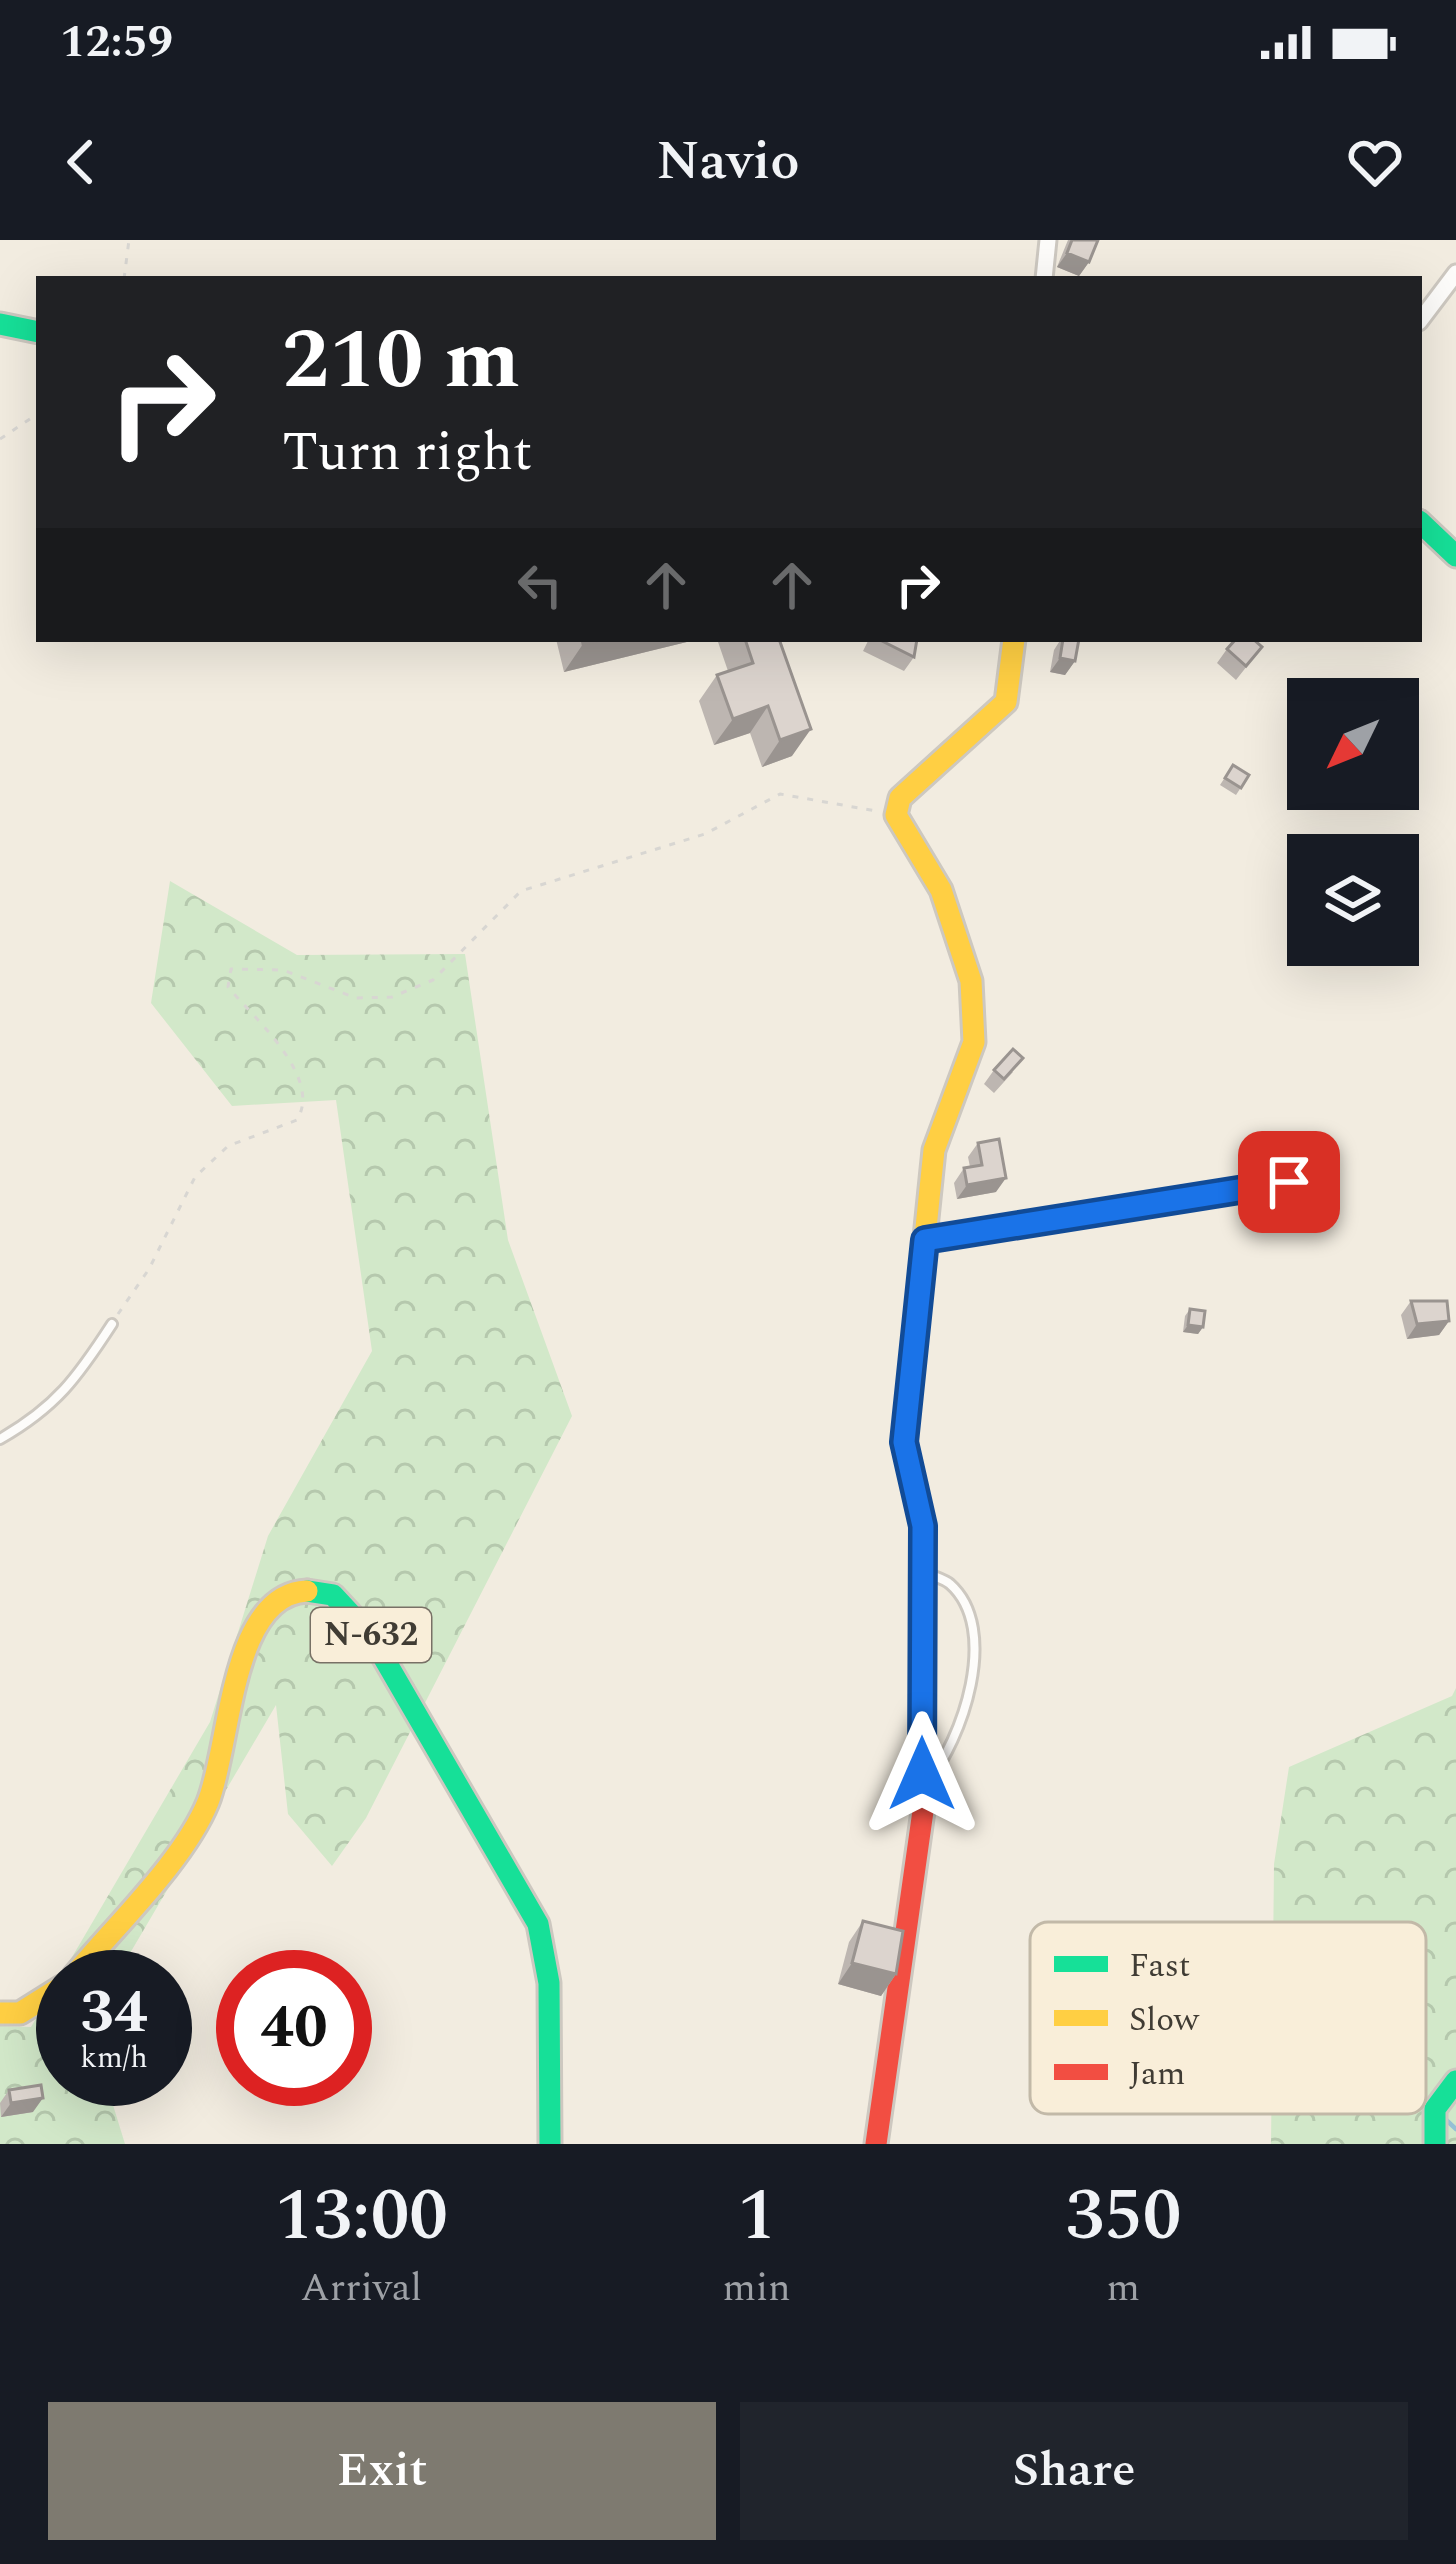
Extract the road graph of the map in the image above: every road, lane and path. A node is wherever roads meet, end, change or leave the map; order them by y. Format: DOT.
graph roads {
  1 [pos="129,240"];
  2 [pos="1048,240"];
  3 [pos="1456,273"];
  4 [pos="124,276"];
  5 [pos="1044,276"];
  6 [pos="1422,318"];
  7 [pos="0,324"];
  8 [pos="36,331"];
  9 [pos="36,415"];
  10 [pos="0,440"];
  11 [pos="1422,523"];
  12 [pos="1456,556"];
  13 [pos="1014,642"];
  14 [pos="896,815"];
  15 [pos="1306,1187"];
  16 [pos="925,1240"];
  17 [pos="112,1324"];
  18 [pos="0,1439"];
  19 [pos="923,1571"];
  20 [pos="922,1787"];
  21 [pos="95,1950"];
  22 [pos="36,2002"];
  23 [pos="0,2013"];
  24 [pos="1456,2081"];
  25 [pos="550,2144"];
  26 [pos="876,2144"];
  27 [pos="1435,2144"];
  1 -- 4 [label="path"];
  2 -- 5 [label="street"];
  3 -- 6 [label="street"];
  7 -- 8 [label="main road"];
  9 -- 10 [label="path"];
  11 -- 12 [label="main road"];
  13 -- 14 [label="main road"];
  14 -- 16 [label="main road"];
  14 -- 17 [label="path"];
  15 -- 16 [label="lane"];
  16 -- 19 [label="main road"];
  17 -- 18 [label="lane"];
  19 -- 20 [label="main road"];
  19 -- 20 [label="lane"];
  20 -- 26 [label="main road"];
  21 -- 25 [label="main road, N-632"];
  22 -- 23 [label="main road"];
  24 -- 27 [label="main road"];
}
